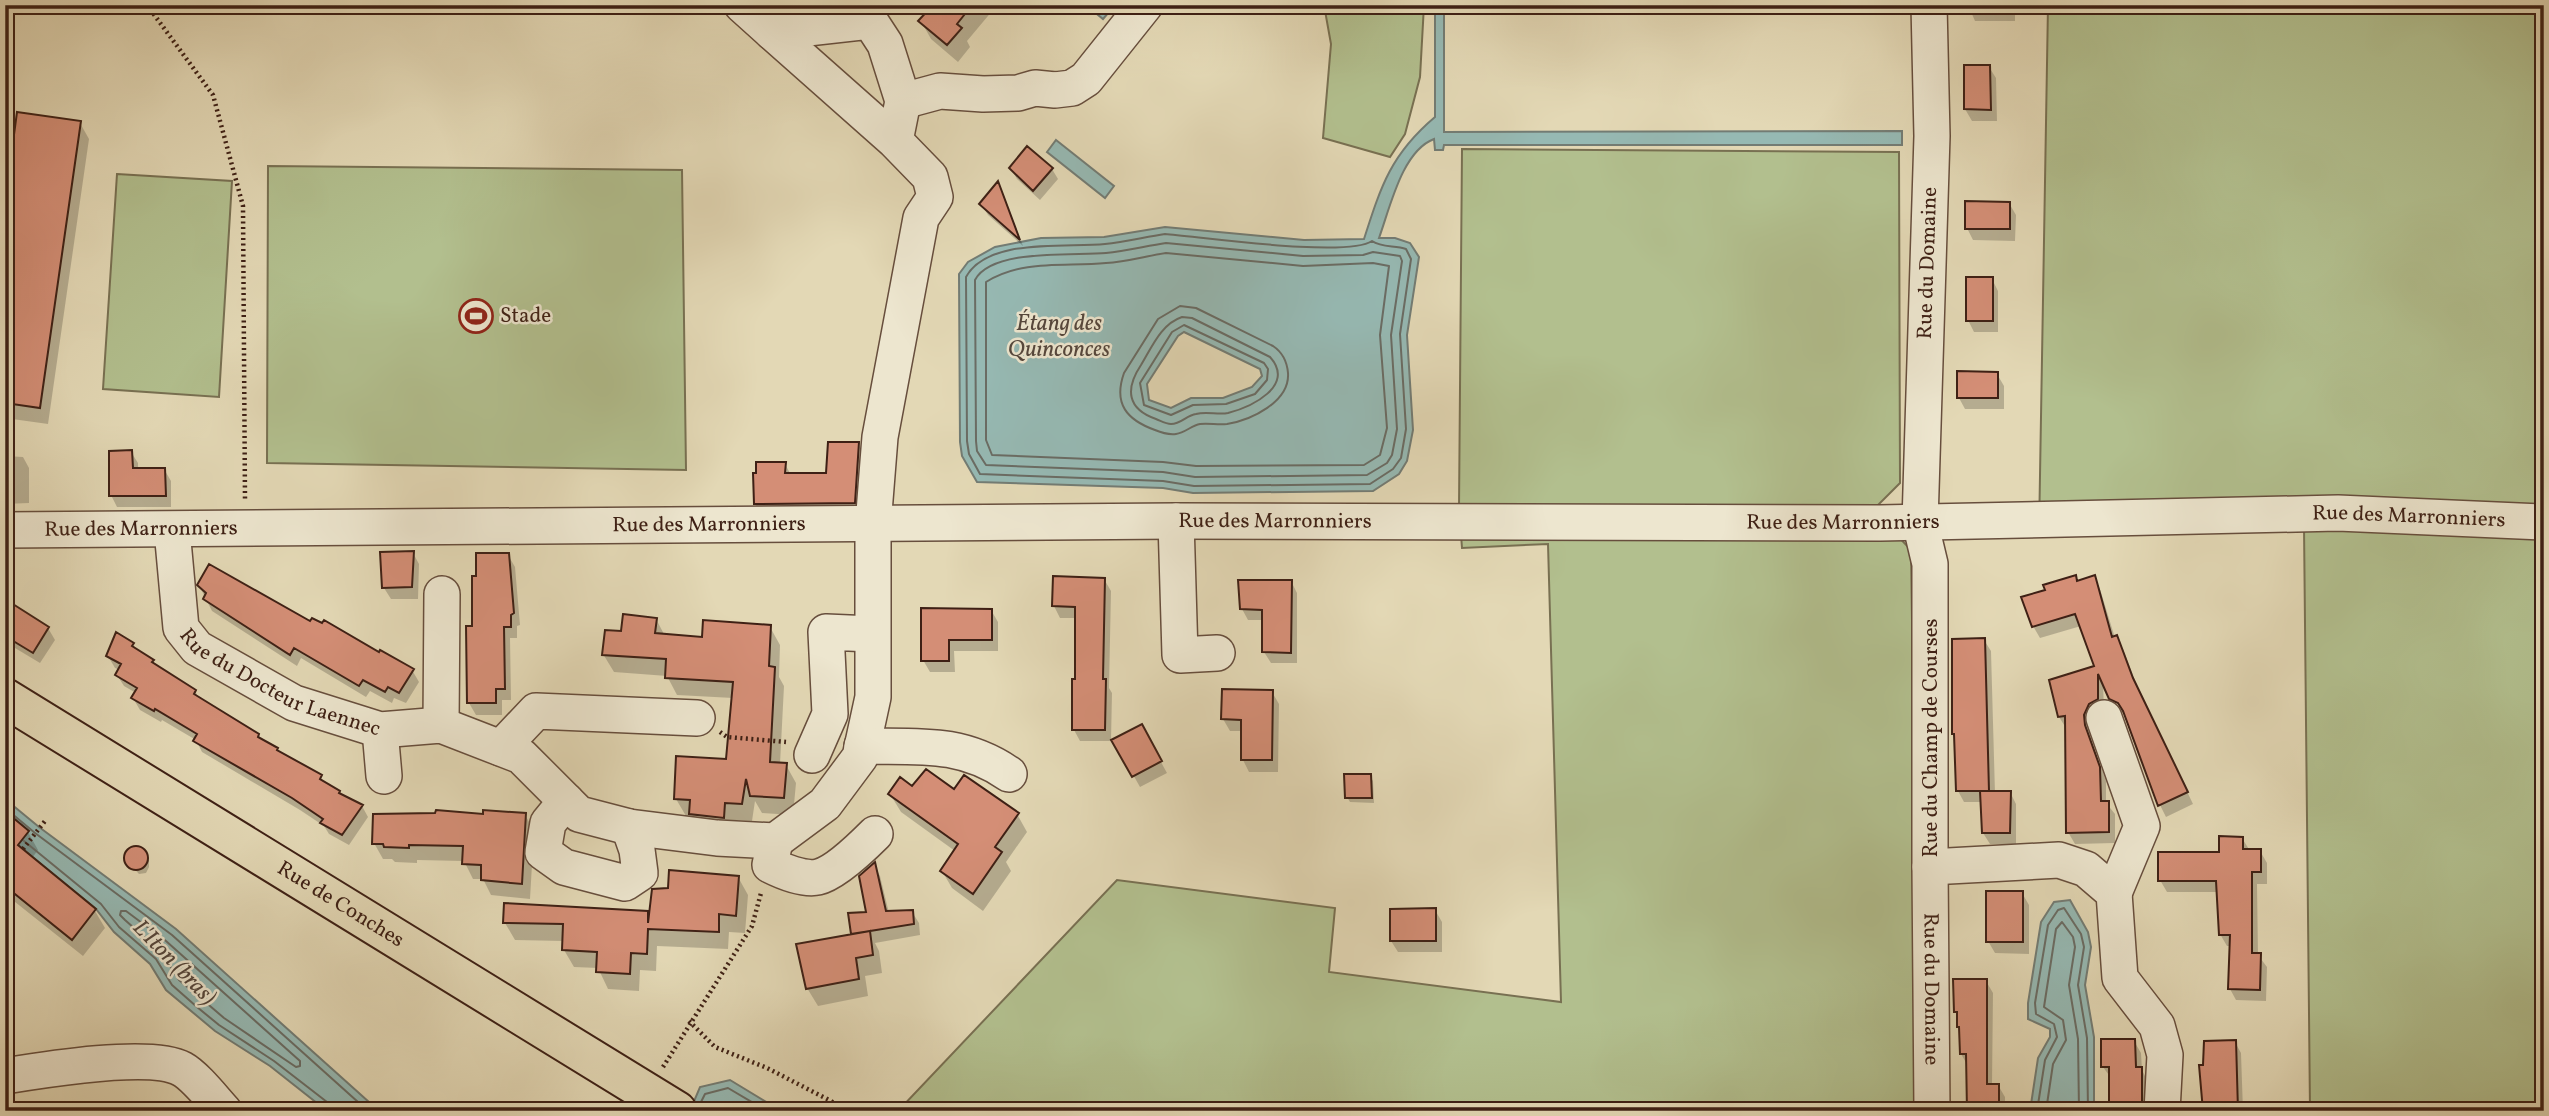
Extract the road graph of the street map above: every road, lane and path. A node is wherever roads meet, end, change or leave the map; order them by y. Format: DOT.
graph roads {
  1 [pos="147,5"];
  2 [pos="742,5"];
  3 [pos="1145,5"];
  4 [pos="1929,5"];
  5 [pos="772,32"];
  6 [pos="903,101"];
  7 [pos="895,141"];
  8 [pos="1176,521"];
  9 [pos="1920,522"];
  10 [pos="2544,522"];
  11 [pos="873,525"];
  12 [pos="245,529"];
  13 [pos="5,530"];
  14 [pos="172,530"];
  15 [pos="442,594"];
  16 [pos="872,634"];
  17 [pos="1217,653"];
  18 [pos="5,698"];
  19 [pos="696,718"];
  20 [pos="2104,718"];
  21 [pos="440,725"];
  22 [pos="380,730"];
  23 [pos="862,746"];
  24 [pos="501,748"];
  25 [pos="812,755"];
  26 [pos="1009,774"];
  27 [pos="384,776"];
  28 [pos="566,801"];
  29 [pos="45,821"];
  30 [pos="629,827"];
  31 [pos="875,834"];
  32 [pos="23,849"];
  33 [pos="773,853"];
  34 [pos="1930,867"];
  35 [pos="2114,893"];
  36 [pos="690,1021"];
  37 [pos="5,1076"];
  38 [pos="667,1105"];
  39 [pos="224,1111"];
  40 [pos="844,1111"];
  41 [pos="1932,1111"];
  42 [pos="2162,1111"];
  1 -- 12 [label="path"];
  2 -- 5 [label="street"];
  3 -- 6 [label="street"];
  4 -- 9 [label="street, Rue du Domaine"];
  5 -- 6 [label="street"];
  5 -- 7 [label="street"];
  6 -- 7 [label="street"];
  7 -- 11 [label="street"];
  8 -- 9 [label="street, Rue des Marronniers"];
  8 -- 11 [label="street, Rue des Marronniers"];
  8 -- 17 [label="street"];
  9 -- 10 [label="street, Rue des Marronniers"];
  9 -- 34 [label="street, Rue du Champ de Courses"];
  11 -- 12 [label="street, Rue des Marronniers"];
  11 -- 16 [label="street"];
  12 -- 14 [label="street, Rue des Marronniers"];
  13 -- 14 [label="street, Rue des Marronniers"];
  14 -- 22 [label="street, Rue du Docteur Laennec"];
  15 -- 21 [label="street"];
  16 -- 23 [label="street"];
  16 -- 25 [label="street"];
  18 -- 38 [label="main road, Rue de Conches"];
  19 -- 24 [label="street"];
  19 -- 25 [label="path"];
  20 -- 35 [label="street"];
  21 -- 22 [label="street, Rue du Docteur Laennec"];
  21 -- 24 [label="street, Rue du Docteur Laennec"];
  22 -- 27 [label="street"];
  23 -- 26 [label="street"];
  23 -- 33 [label="street"];
  24 -- 28 [label="street, Rue du Docteur Laennec"];
  28 -- 30 [label="street, Rue du Docteur Laennec"];
  28 -- 30 [label="street"];
  29 -- 32 [label="path"];
  30 -- 33 [label="street, Rue du Docteur Laennec"];
  31 -- 33 [label="street, Rue du Docteur Laennec"];
  33 -- 36 [label="path"];
  34 -- 35 [label="street, Rue du Champ de Courses"];
  34 -- 41 [label="street, Rue du Domaine"];
  35 -- 42 [label="street"];
  36 -- 38 [label="path"];
  36 -- 40 [label="path"];
  37 -- 39 [label="street"];
}
